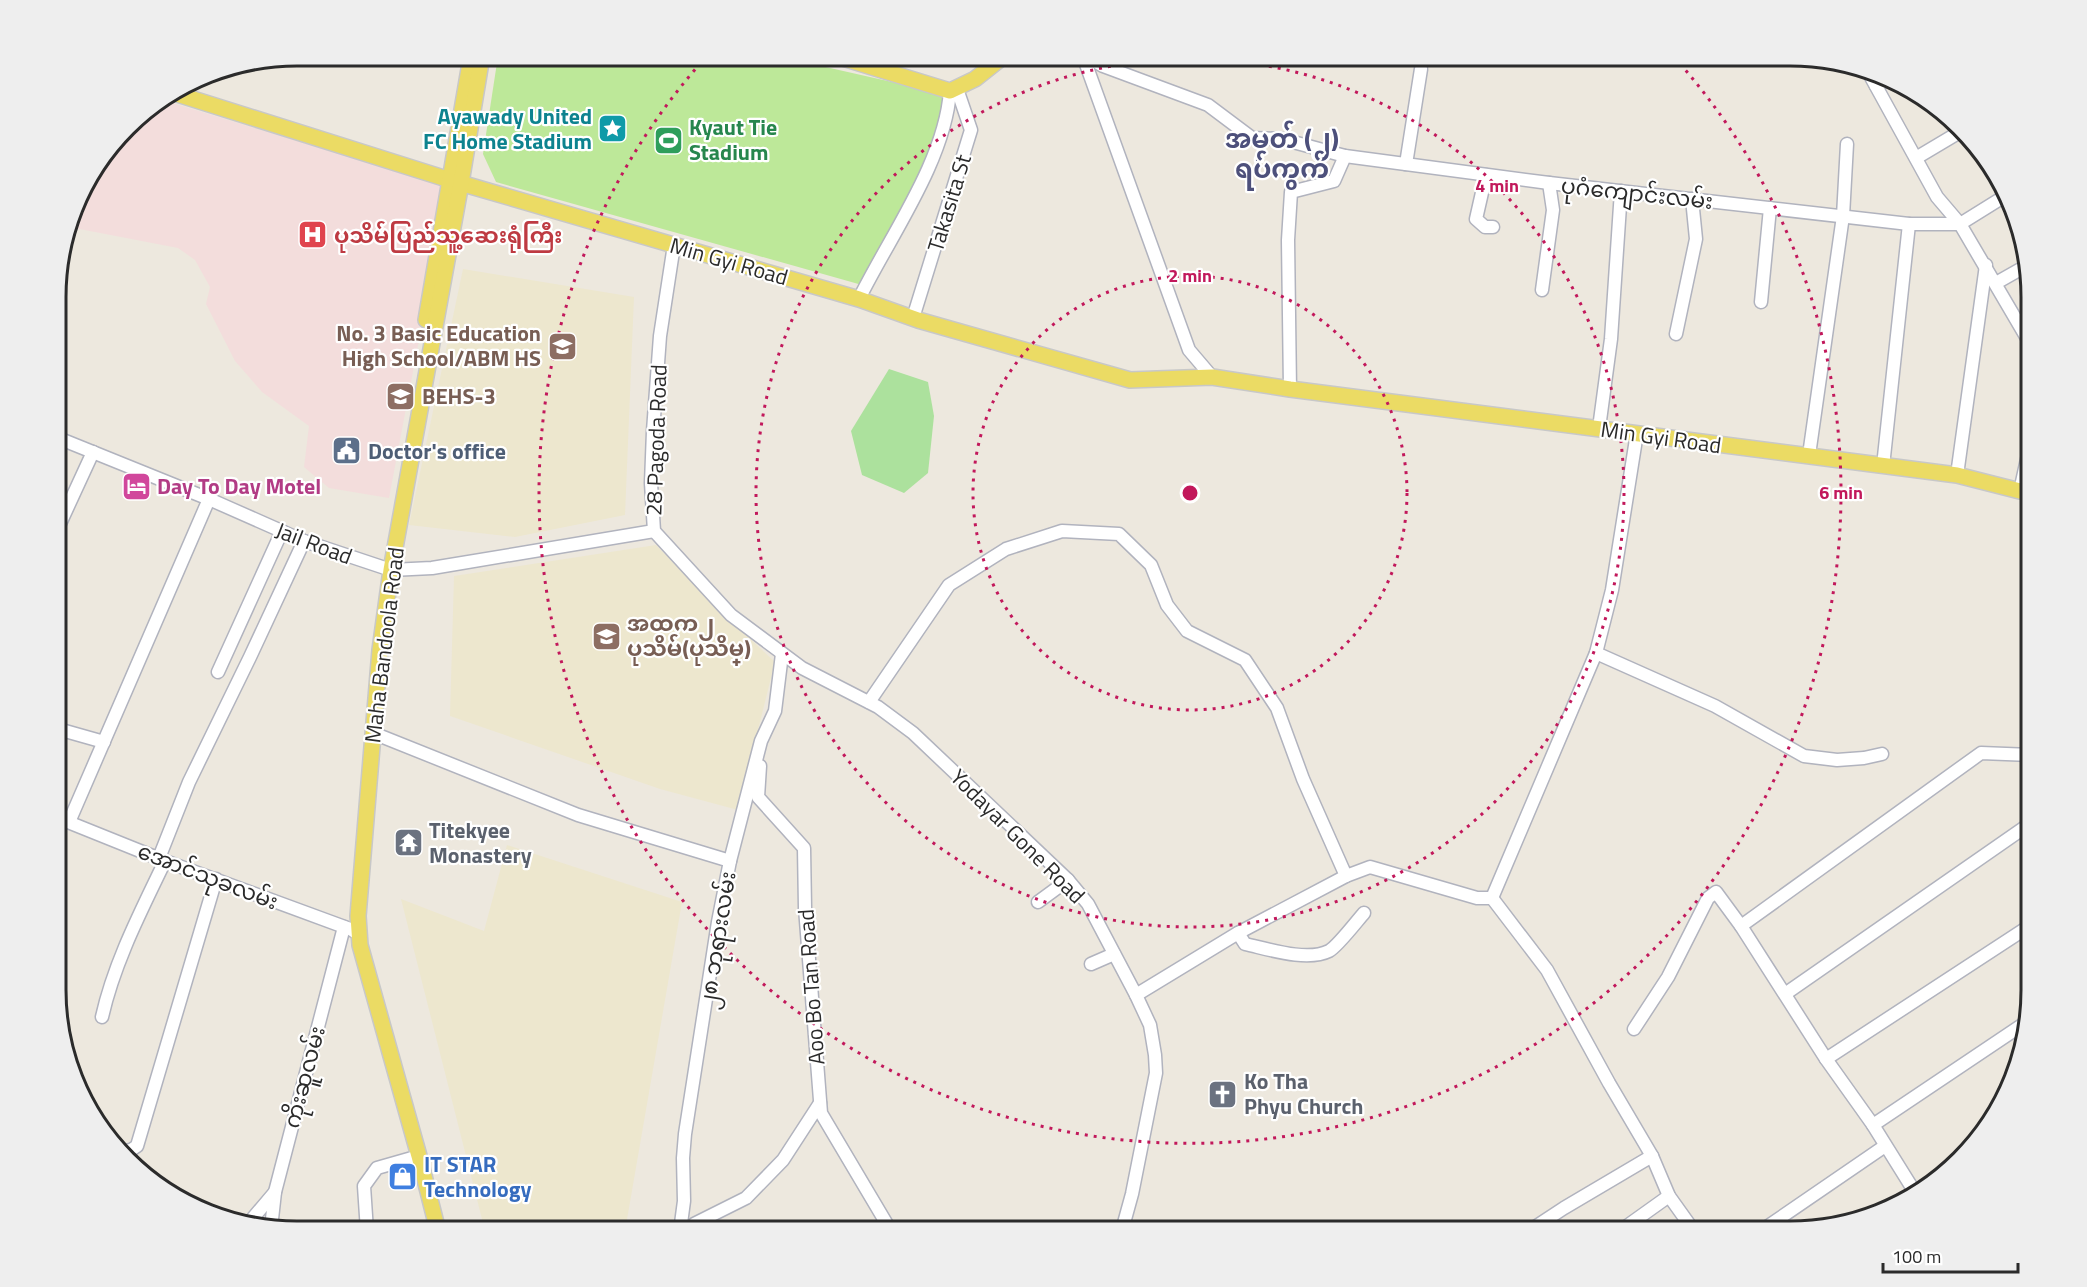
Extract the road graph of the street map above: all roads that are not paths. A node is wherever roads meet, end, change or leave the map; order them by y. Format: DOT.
graph roads {
  1 [pos="470,66"];
  2 [pos="480,66"];
  3 [pos="870,66"];
  4 [pos="991,66"];
  5 [pos="1089,66"];
  6 [pos="1103,66"];
  7 [pos="1421,69"];
  8 [pos="1874,82"];
  9 [pos="1879,84"];
  10 [pos="1876,86"];
  11 [pos="953,90"];
  12 [pos="183,96"];
  13 [pos="1954,135"];
  14 [pos="1847,144"];
  15 [pos="1346,156"];
  16 [pos="1916,158"];
  17 [pos="1406,164"];
  18 [pos="1486,175"];
  19 [pos="456,181"];
  20 [pos="1549,183"];
  21 [pos="1622,191"];
  22 [pos="1692,200"];
  23 [pos="1999,200"];
  24 [pos="1770,208"];
  25 [pos="1843,216"];
  26 [pos="1909,224"];
  27 [pos="1960,224"];
  28 [pos="1493,227"];
  29 [pos="674,245"];
  30 [pos="1986,265"];
  31 [pos="2019,270"];
  32 [pos="1996,283"];
  33 [pos="1542,290"];
  34 [pos="859,299"];
  35 [pos="1761,302"];
  36 [pos="913,318"];
  37 [pos="2021,327"];
  38 [pos="1676,334"];
  39 [pos="1212,377"];
  40 [pos="1290,388"];
  41 [pos="1599,428"];
  42 [pos="1637,433"];
  43 [pos="66,441"];
  44 [pos="93,452"];
  45 [pos="1809,455"];
  46 [pos="1883,466"];
  47 [pos="1957,475"];
  48 [pos="2021,490"];
  49 [pos="209,499"];
  50 [pos="66,511"];
  51 [pos="282,531"];
  52 [pos="654,531"];
  53 [pos="304,541"];
  54 [pos="387,570"];
  55 [pos="1596,653"];
  56 [pos="782,654"];
  57 [pos="218,672"];
  58 [pos="869,702"];
  59 [pos="66,731"];
  60 [pos="373,733"];
  61 [pos="761,741"];
  62 [pos="104,742"];
  63 [pos="1882,754"];
  64 [pos="2021,755"];
  65 [pos="66,814"];
  66 [pos="66,821"];
  67 [pos="2021,830"];
  68 [pos="162,860"];
  69 [pos="730,861"];
  70 [pos="1346,876"];
  71 [pos="216,879"];
  72 [pos="1068,880"];
  73 [pos="1492,898"];
  74 [pos="1038,902"];
  75 [pos="1364,912"];
  76 [pos="1741,926"];
  77 [pos="351,930"];
  78 [pos="2021,932"];
  79 [pos="1238,933"];
  80 [pos="1114,954"];
  81 [pos="1091,964"];
  82 [pos="1785,994"];
  83 [pos="1136,995"];
  84 [pos="102,1017"];
  85 [pos="2018,1028"];
  86 [pos="1634,1029"];
  87 [pos="1826,1059"];
  88 [pos="819,1103"];
  89 [pos="1872,1125"];
  90 [pos="1885,1146"];
  91 [pos="131,1150"];
  92 [pos="1652,1156"];
  93 [pos="415,1157"];
  94 [pos="1911,1187"];
  95 [pos="275,1191"];
  96 [pos="1669,1196"];
  97 [pos="684,1201"];
  98 [pos="253,1217"];
  99 [pos="272,1220"];
  100 [pos="366,1221"];
  101 [pos="426,1221"];
  102 [pos="435,1221"];
  103 [pos="681,1221"];
  104 [pos="694,1221"];
  105 [pos="708,1221"];
  106 [pos="885,1221"];
  107 [pos="1125,1221"];
  108 [pos="1544,1221"];
  109 [pos="1634,1221"];
  110 [pos="1687,1221"];
  111 [pos="1776,1221"];
  1 -- 19 [label="main road, Maha Bandoola Road"];
  2 -- 19 [label="main road, Maha Bandoola Road"];
  3 -- 11 [label="main road"];
  4 -- 11 [label="main road"];
  5 -- 39 [label="street"];
  6 -- 15 [label="street, ပုဂံကျောင်းလမ်း"];
  7 -- 17 [label="street"];
  8 -- 10 [label="street"];
  9 -- 10 [label="street"];
  10 -- 16 [label="street"];
  11 -- 34 [label="street"];
  11 -- 36 [label="street, Takasita St"];
  12 -- 19 [label="main road, Min Gyi Road"];
  13 -- 16 [label="street"];
  14 -- 25 [label="street"];
  15 -- 17 [label="street, ပုဂံကျောင်းလမ်း"];
  15 -- 40 [label="street"];
  16 -- 27 [label="street"];
  17 -- 18 [label="street, ပုဂံကျောင်းလမ်း"];
  18 -- 20 [label="street, ပုဂံကျောင်းလမ်း"];
  18 -- 28 [label="street"];
  19 -- 29 [label="main road, Min Gyi Road"];
  19 -- 54 [label="main road, Maha Bandoola Road"];
  20 -- 21 [label="street, ပုဂံကျောင်းလမ်း"];
  20 -- 33 [label="street"];
  21 -- 22 [label="street, ပုဂံကျောင်းလမ်း"];
  21 -- 41 [label="street"];
  22 -- 24 [label="street, ပုဂံကျောင်းလမ်း"];
  22 -- 38 [label="street"];
  23 -- 27 [label="street"];
  24 -- 25 [label="street, ပုဂံကျောင်းလမ်း"];
  24 -- 35 [label="street"];
  25 -- 26 [label="street, ပုဂံကျောင်းလမ်း"];
  25 -- 45 [label="street"];
  26 -- 27 [label="street, ပုဂံကျောင်းလမ်း"];
  26 -- 46 [label="street"];
  27 -- 30 [label="street"];
  29 -- 34 [label="main road, Min Gyi Road"];
  29 -- 52 [label="street, 28 Pagoda Road"];
  30 -- 32 [label="street"];
  30 -- 47 [label="street"];
  31 -- 32 [label="street"];
  32 -- 37 [label="street"];
  34 -- 36 [label="main road, Min Gyi Road"];
  36 -- 39 [label="main road, Min Gyi Road"];
  39 -- 40 [label="main road, Min Gyi Road"];
  40 -- 41 [label="main road, Min Gyi Road"];
  41 -- 42 [label="main road, Min Gyi Road"];
  42 -- 45 [label="main road, Min Gyi Road"];
  42 -- 55 [label="street"];
  43 -- 44 [label="street, Jail Road"];
  44 -- 49 [label="street, Jail Road"];
  44 -- 50 [label="street"];
  45 -- 46 [label="main road, Min Gyi Road"];
  46 -- 47 [label="main road, Min Gyi Road"];
  47 -- 48 [label="main road, Min Gyi Road"];
  49 -- 51 [label="street, Jail Road"];
  49 -- 62 [label="street"];
  51 -- 53 [label="street, Jail Road"];
  51 -- 57 [label="street"];
  52 -- 54 [label="street, Jail Road"];
  52 -- 56 [label="street, 28 Pagoda Road"];
  53 -- 54 [label="street, Jail Road"];
  53 -- 68 [label="street"];
  54 -- 60 [label="main road, Maha Bandoola Road"];
  54 -- 77 [label="main road, Maha Bandoola Road"];
  55 -- 63 [label="street"];
  55 -- 73 [label="street"];
  56 -- 58 [label="street, Yodayar Gone Road"];
  56 -- 61 [label="street, ၂၈ ဘုရားလမ်း"];
  58 -- 70 [label="street"];
  58 -- 72 [label="street, Yodayar Gone Road"];
  59 -- 62 [label="street"];
  60 -- 69 [label="street"];
  60 -- 77 [label="main road, Maha Bandoola Road"];
  61 -- 69 [label="street, ၂၈ ဘုရားလမ်း"];
  61 -- 88 [label="street, Aoo Bo Tan Road"];
  62 -- 65 [label="street"];
  64 -- 76 [label="street"];
  66 -- 68 [label="street, အောင်သုခလမ်း"];
  67 -- 82 [label="street"];
  68 -- 71 [label="street, အောင်သုခလမ်း"];
  68 -- 84 [label="street"];
  69 -- 97 [label="street, ၂၈ ဘုရားလမ်း"];
  70 -- 73 [label="street"];
  70 -- 79 [label="street"];
  71 -- 77 [label="street, အောင်သုခလမ်း"];
  71 -- 91 [label="street"];
  72 -- 74 [label="street"];
  72 -- 80 [label="street, Yodayar Gone Road"];
  73 -- 92 [label="street"];
  75 -- 79 [label="street"];
  76 -- 82 [label="street"];
  76 -- 86 [label="street"];
  77 -- 93 [label="main road, Maha Bandoola Road"];
  77 -- 95 [label="street, ကိုးဆူလမ်း"];
  78 -- 87 [label="street"];
  79 -- 83 [label="street"];
  80 -- 81 [label="street"];
  80 -- 83 [label="street, Yodayar Gone Road"];
  82 -- 87 [label="street"];
  83 -- 107 [label="street, Yodayar Gone Road"];
  85 -- 89 [label="street"];
  87 -- 89 [label="street"];
  88 -- 105 [label="street"];
  88 -- 106 [label="street, Aoo Bo Tan Road"];
  89 -- 90 [label="street"];
  90 -- 94 [label="street"];
  90 -- 111 [label="street"];
  92 -- 96 [label="street"];
  92 -- 108 [label="street"];
  93 -- 100 [label="street"];
  93 -- 101 [label="main road, Maha Bandoola Road"];
  93 -- 102 [label="main road, Maha Bandoola Road"];
  95 -- 98 [label="street"];
  95 -- 99 [label="street, ကိုးဆူလမ်း"];
  96 -- 109 [label="street"];
  96 -- 110 [label="street"];
  97 -- 103 [label="street, ၂၈ ဘုရားလမ်း"];
  97 -- 104 [label="street"];
}
